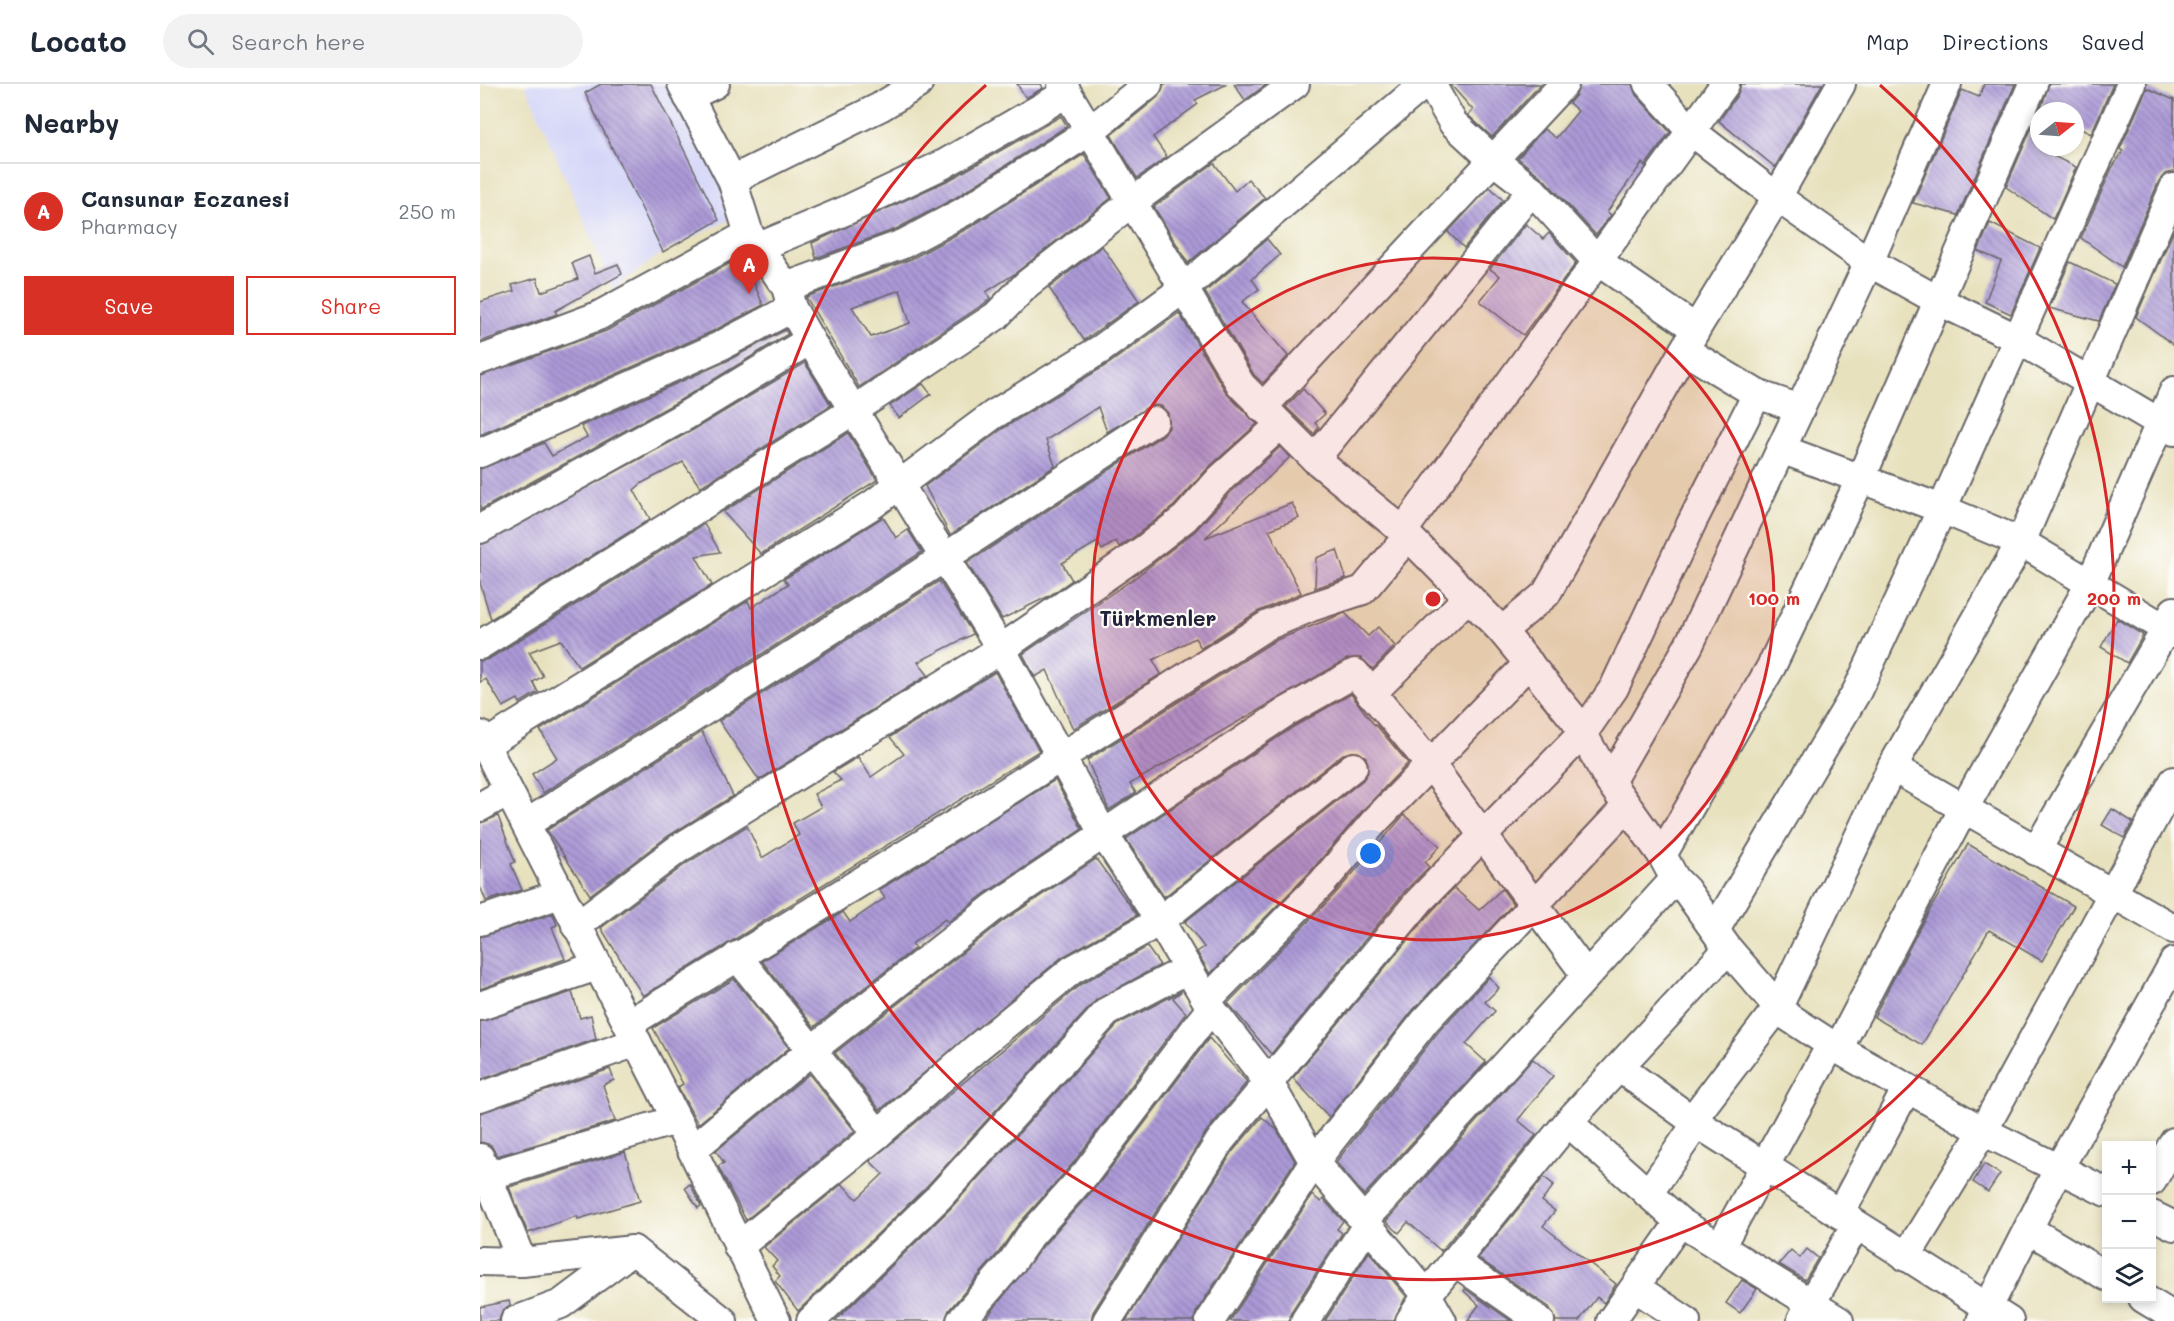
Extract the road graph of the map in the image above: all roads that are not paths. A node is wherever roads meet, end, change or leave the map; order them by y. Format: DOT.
graph roads {
  1 [pos="715,84"];
  2 [pos="918,84"];
  3 [pos="1148,84"];
  4 [pos="1295,84"];
  5 [pos="1424,84"];
  6 [pos="1431,84"];
  7 [pos="1564,84"];
  8 [pos="1648,84"];
  9 [pos="1725,84"];
  10 [pos="1841,84"];
  11 [pos="1947,84"];
  12 [pos="2033,84"];
  13 [pos="2131,84"];
  14 [pos="1064,88"];
  15 [pos="685,90"];
  16 [pos="1090,131"];
  17 [pos="1690,131"];
  18 [pos="1493,160"];
  19 [pos="732,180"];
  20 [pos="2174,188"];
  21 [pos="1532,190"];
  22 [pos="1777,197"];
  23 [pos="1131,203"];
  24 [pos="754,241"];
  25 [pos="1596,260"];
  26 [pos="1869,262"];
  27 [pos="1184,289"];
  28 [pos="789,297"];
  29 [pos="1939,302"];
  30 [pos="2016,338"];
  31 [pos="1690,339"];
  32 [pos="810,340"];
  33 [pos="480,360"];
  34 [pos="2090,381"];
  35 [pos="2174,391"];
  36 [pos="1757,394"];
  37 [pos="1800,409"];
  38 [pos="854,410"];
  39 [pos="1271,417"];
  40 [pos="1154,421"];
  41 [pos="2167,427"];
  42 [pos="1782,449"];
  43 [pos="480,453"];
  44 [pos="1315,459"];
  45 [pos="1861,478"];
  46 [pos="900,487"];
  47 [pos="1942,508"];
  48 [pos="480,529"];
  49 [pos="1406,533"];
  50 [pos="2020,542"];
  51 [pos="944,558"];
  52 [pos="2090,584"];
  53 [pos="1468,597"];
  54 [pos="2171,625"];
  55 [pos="1502,631"];
  56 [pos="480,645"];
  57 [pos="1001,649"];
  58 [pos="1528,663"];
  59 [pos="1371,694"];
  60 [pos="1583,733"];
  61 [pos="483,740"];
  62 [pos="1059,756"];
  63 [pos="1431,765"];
  64 [pos="1353,767"];
  65 [pos="1892,767"];
  66 [pos="2174,781"];
  67 [pos="1610,782"];
  68 [pos="508,791"];
  69 [pos="1627,806"];
  70 [pos="480,807"];
  71 [pos="1963,810"];
  72 [pos="526,824"];
  73 [pos="1103,833"];
  74 [pos="1484,836"];
  75 [pos="2036,851"];
  76 [pos="1668,867"];
  77 [pos="560,894"];
  78 [pos="2113,894"];
  79 [pos="1534,905"];
  80 [pos="480,921"];
  81 [pos="1160,921"];
  82 [pos="576,926"];
  83 [pos="2174,929"];
  84 [pos="1721,940"];
  85 [pos="737,956"];
  86 [pos="2174,962"];
  87 [pos="597,966"];
  88 [pos="1188,969"];
  89 [pos="1586,975"];
  90 [pos="1209,1004"];
  91 [pos="480,1006"];
  92 [pos="1778,1007"];
  93 [pos="632,1033"];
  94 [pos="1835,1047"];
  95 [pos="813,1050"];
  96 [pos="1620,1068"];
  97 [pos="1269,1083"];
  98 [pos="1907,1088"];
  99 [pos="480,1097"];
  100 [pos="676,1120"];
  101 [pos="1694,1121"];
  102 [pos="1568,1122"];
  103 [pos="1983,1131"];
  104 [pos="878,1134"];
  105 [pos="2174,1142"];
  106 [pos="693,1150"];
  107 [pos="1314,1162"];
  108 [pos="1766,1166"];
  109 [pos="2059,1168"];
  110 [pos="482,1171"];
  111 [pos="2156,1173"];
  112 [pos="2102,1190"];
  113 [pos="1648,1194"];
  114 [pos="2156,1217"];
  115 [pos="1848,1219"];
  116 [pos="1365,1222"];
  117 [pos="1680,1222"];
  118 [pos="2174,1226"];
  119 [pos="2028,1229"];
  120 [pos="738,1247"];
  121 [pos="1720,1247"];
  122 [pos="633,1250"];
  123 [pos="1906,1257"];
  124 [pos="480,1261"];
  125 [pos="1455,1261"];
  126 [pos="522,1262"];
  127 [pos="2102,1274"];
  128 [pos="1636,1288"];
  129 [pos="1427,1295"];
  130 [pos="2150,1303"];
  131 [pos="566,1312"];
  132 [pos="1806,1312"];
  133 [pos="1993,1317"];
  134 [pos="2174,1317"];
  135 [pos="714,1319"];
  136 [pos="515,1321"];
  137 [pos="776,1321"];
  138 [pos="811,1321"];
  139 [pos="961,1321"];
  140 [pos="1107,1321"];
  141 [pos="1210,1321"];
  142 [pos="1305,1321"];
  143 [pos="1410,1321"];
  144 [pos="1442,1321"];
  145 [pos="1540,1321"];
  146 [pos="1611,1321"];
  147 [pos="1686,1321"];
  148 [pos="1839,1321"];
  1 -- 15 [label="street"];
  2 -- 19 [label="street"];
  3 -- 16 [label="street"];
  4 -- 23 [label="street"];
  5 -- 27 [label="street"];
  6 -- 18 [label="street"];
  7 -- 18 [label="street"];
  8 -- 17 [label="street"];
  9 -- 17 [label="street"];
  10 -- 22 [label="street"];
  11 -- 26 [label="street"];
  12 -- 29 [label="street"];
  13 -- 30 [label="street"];
  14 -- 16 [label="street"];
  14 -- 24 [label="street"];
  15 -- 19 [label="street"];
  16 -- 23 [label="street"];
  16 -- 28 [label="street"];
  17 -- 22 [label="street"];
  17 -- 25 [label="street"];
  18 -- 21 [label="street"];
  18 -- 39 [label="street"];
  19 -- 24 [label="street"];
  20 -- 34 [label="street"];
  21 -- 25 [label="street"];
  21 -- 44 [label="street"];
  22 -- 26 [label="street"];
  22 -- 31 [label="street"];
  23 -- 27 [label="street"];
  23 -- 38 [label="street"];
  24 -- 28 [label="street"];
  24 -- 33 [label="street"];
  25 -- 31 [label="street"];
  25 -- 49 [label="street"];
  26 -- 29 [label="street"];
  26 -- 37 [label="street"];
  27 -- 39 [label="street"];
  27 -- 46 [label="street"];
  28 -- 32 [label="street"];
  28 -- 43 [label="street"];
  29 -- 30 [label="street"];
  29 -- 45 [label="street"];
  30 -- 34 [label="street"];
  30 -- 47 [label="street"];
  31 -- 36 [label="street"];
  31 -- 55 [label="street"];
  32 -- 38 [label="street"];
  32 -- 48 [label="street"];
  34 -- 41 [label="street"];
  34 -- 50 [label="street"];
  35 -- 41 [label="street"];
  36 -- 37 [label="street"];
  36 -- 60 [label="street"];
  37 -- 42 [label="street"];
  38 -- 46 [label="street"];
  38 -- 56 [label="street"];
  39 -- 44 [label="street"];
  39 -- 57 [label="street"];
  40 -- 51 [label="street"];
  41 -- 52 [label="street"];
  42 -- 45 [label="street"];
  42 -- 67 [label="street"];
  44 -- 49 [label="street"];
  45 -- 47 [label="street"];
  45 -- 76 [label="street"];
  46 -- 51 [label="street"];
  46 -- 61 [label="street"];
  47 -- 50 [label="street"];
  47 -- 84 [label="street"];
  49 -- 53 [label="street"];
  49 -- 62 [label="street"];
  50 -- 52 [label="street"];
  50 -- 65 [label="street"];
  51 -- 57 [label="street"];
  51 -- 72 [label="street"];
  52 -- 54 [label="street"];
  52 -- 71 [label="street"];
  53 -- 55 [label="street"];
  53 -- 59 [label="street"];
  54 -- 75 [label="street"];
  55 -- 58 [label="street"];
  57 -- 62 [label="street"];
  57 -- 82 [label="street"];
  58 -- 60 [label="street"];
  58 -- 63 [label="street"];
  59 -- 63 [label="street"];
  59 -- 73 [label="street"];
  60 -- 67 [label="street"];
  60 -- 74 [label="street"];
  61 -- 68 [label="street"];
  62 -- 73 [label="street"];
  62 -- 85 [label="street"];
  63 -- 74 [label="street"];
  63 -- 90 [label="street"];
  64 -- 81 [label="street"];
  65 -- 71 [label="street"];
  65 -- 92 [label="street"];
  66 -- 78 [label="street"];
  67 -- 69 [label="street"];
  68 -- 70 [label="street"];
  68 -- 72 [label="street"];
  69 -- 76 [label="street"];
  69 -- 79 [label="street"];
  71 -- 75 [label="street"];
  71 -- 94 [label="street"];
  72 -- 77 [label="street"];
  73 -- 81 [label="street"];
  73 -- 95 [label="street"];
  74 -- 79 [label="street"];
  74 -- 97 [label="street"];
  75 -- 78 [label="street"];
  76 -- 84 [label="street"];
  76 -- 89 [label="street"];
  77 -- 80 [label="street"];
  77 -- 82 [label="street"];
  78 -- 83 [label="street"];
  78 -- 103 [label="street"];
  79 -- 89 [label="street"];
  79 -- 107 [label="street"];
  81 -- 88 [label="street"];
  81 -- 104 [label="street"];
  82 -- 87 [label="street"];
  84 -- 92 [label="street"];
  84 -- 96 [label="street"];
  85 -- 93 [label="street"];
  85 -- 95 [label="street"];
  86 -- 109 [label="street"];
  87 -- 91 [label="street"];
  87 -- 93 [label="street"];
  88 -- 90 [label="street"];
  88 -- 138 [label="street"];
  89 -- 116 [label="street"];
  90 -- 97 [label="street"];
  90 -- 139 [label="street"];
  92 -- 94 [label="street"];
  92 -- 101 [label="street"];
  93 -- 99 [label="street"];
  93 -- 100 [label="street"];
  94 -- 98 [label="street"];
  94 -- 108 [label="street"];
  95 -- 104 [label="street"];
  95 -- 106 [label="street"];
  96 -- 101 [label="street"];
  96 -- 102 [label="street"];
  97 -- 107 [label="street"];
  97 -- 140 [label="street"];
  98 -- 103 [label="street"];
  98 -- 115 [label="street"];
  100 -- 106 [label="street"];
  100 -- 110 [label="street"];
  101 -- 108 [label="street"];
  101 -- 113 [label="street"];
  102 -- 113 [label="street"];
  102 -- 125 [label="street"];
  103 -- 109 [label="street"];
  103 -- 123 [label="street"];
  104 -- 120 [label="street"];
  105 -- 111 [label="street"];
  106 -- 120 [label="street"];
  107 -- 116 [label="street"];
  107 -- 141 [label="street"];
  108 -- 115 [label="street"];
  108 -- 121 [label="street"];
  109 -- 112 [label="street"];
  109 -- 119 [label="street"];
  110 -- 126 [label="street"];
  113 -- 117 [label="street"];
  114 -- 118 [label="street"];
  115 -- 123 [label="street"];
  115 -- 132 [label="street"];
  116 -- 129 [label="street"];
  116 -- 142 [label="street"];
  117 -- 121 [label="street"];
  117 -- 128 [label="street"];
  119 -- 127 [label="street"];
  119 -- 133 [label="street"];
  120 -- 137 [label="street"];
  121 -- 132 [label="street"];
  122 -- 126 [label="street"];
  122 -- 131 [label="street"];
  122 -- 135 [label="street"];
  123 -- 133 [label="street"];
  124 -- 126 [label="street"];
  125 -- 129 [label="street"];
  125 -- 145 [label="street"];
  128 -- 146 [label="street"];
  128 -- 147 [label="street"];
  129 -- 143 [label="street"];
  129 -- 144 [label="street"];
  130 -- 134 [label="street"];
  131 -- 136 [label="street"];
  132 -- 148 [label="street"];
}
